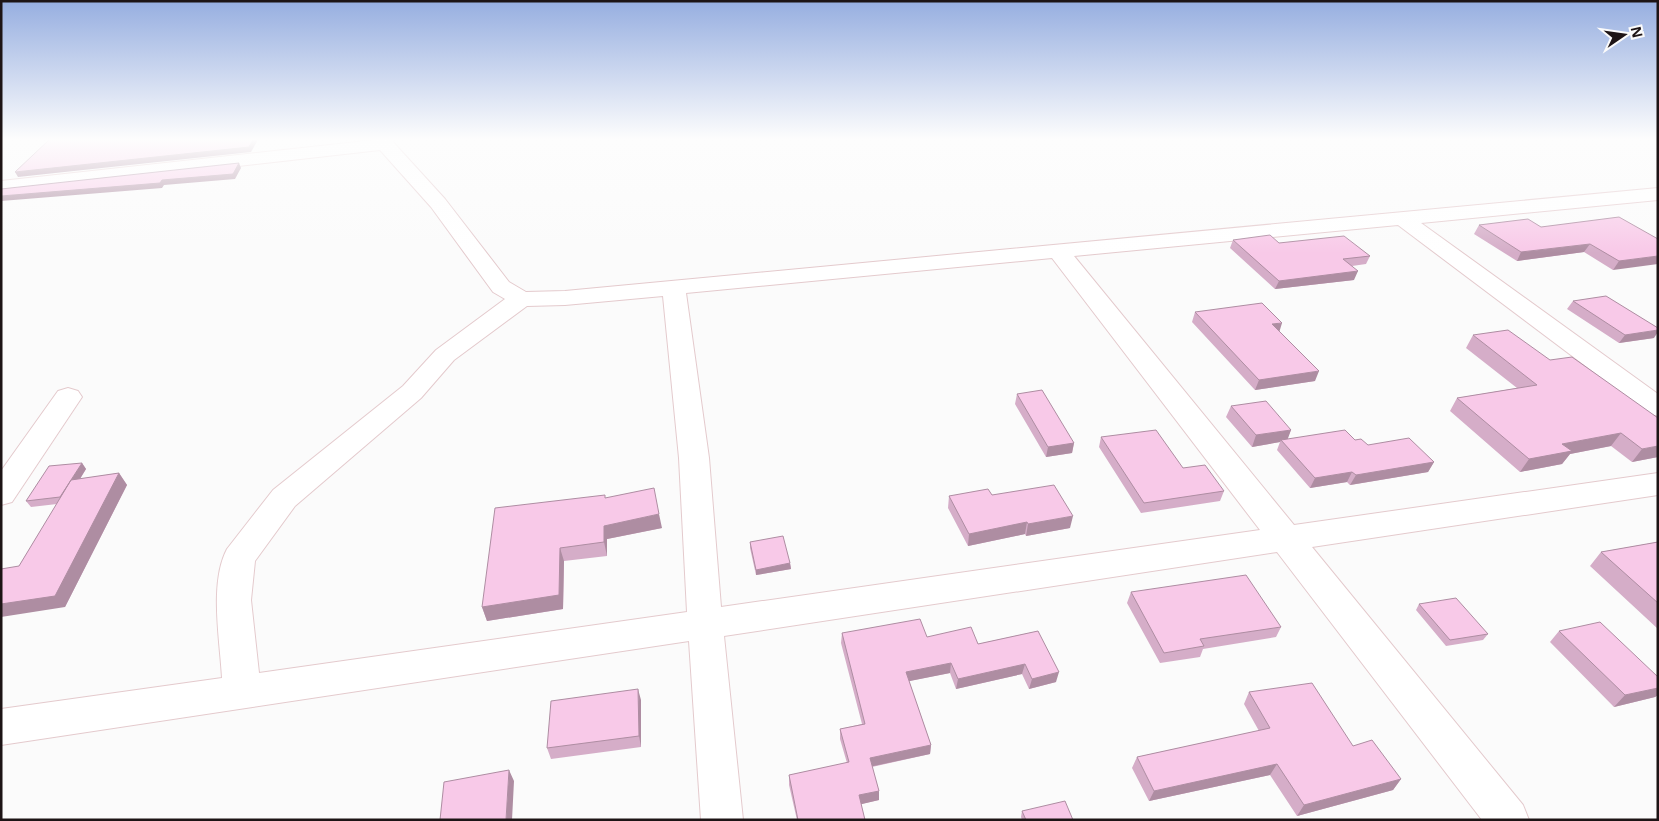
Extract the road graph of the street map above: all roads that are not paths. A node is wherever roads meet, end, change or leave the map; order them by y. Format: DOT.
graph roads {
  1 [pos="90,176"];
  2 [pos="415,176"];
  3 [pos="1,187"];
  4 [pos="1655,196"];
  5 [pos="1403,218"];
  6 [pos="1060,252"];
  7 [pos="674,287"];
  8 [pos="521,299"];
  9 [pos="68,397"];
  10 [pos="1658,407"];
  11 [pos="1658,484"];
  12 [pos="1,494"];
  13 [pos="1288,538"];
  14 [pos="705,625"];
  15 [pos="242,692"];
  16 [pos="1,728"];
  17 [pos="722,820"];
  18 [pos="1508,820"];
  1 -- 3 [label="street"];
  2 -- 8 [label="street"];
  4 -- 5 [label="street"];
  5 -- 6 [label="street"];
  5 -- 10 [label="street"];
  6 -- 7 [label="street"];
  6 -- 13 [label="street"];
  7 -- 8 [label="street"];
  7 -- 14 [label="street"];
  8 -- 15 [label="street"];
  9 -- 12 [label="street"];
  11 -- 13 [label="street"];
  13 -- 14 [label="street"];
  13 -- 18 [label="street"];
  14 -- 15 [label="street"];
  14 -- 17 [label="street"];
  15 -- 16 [label="street"];
}
